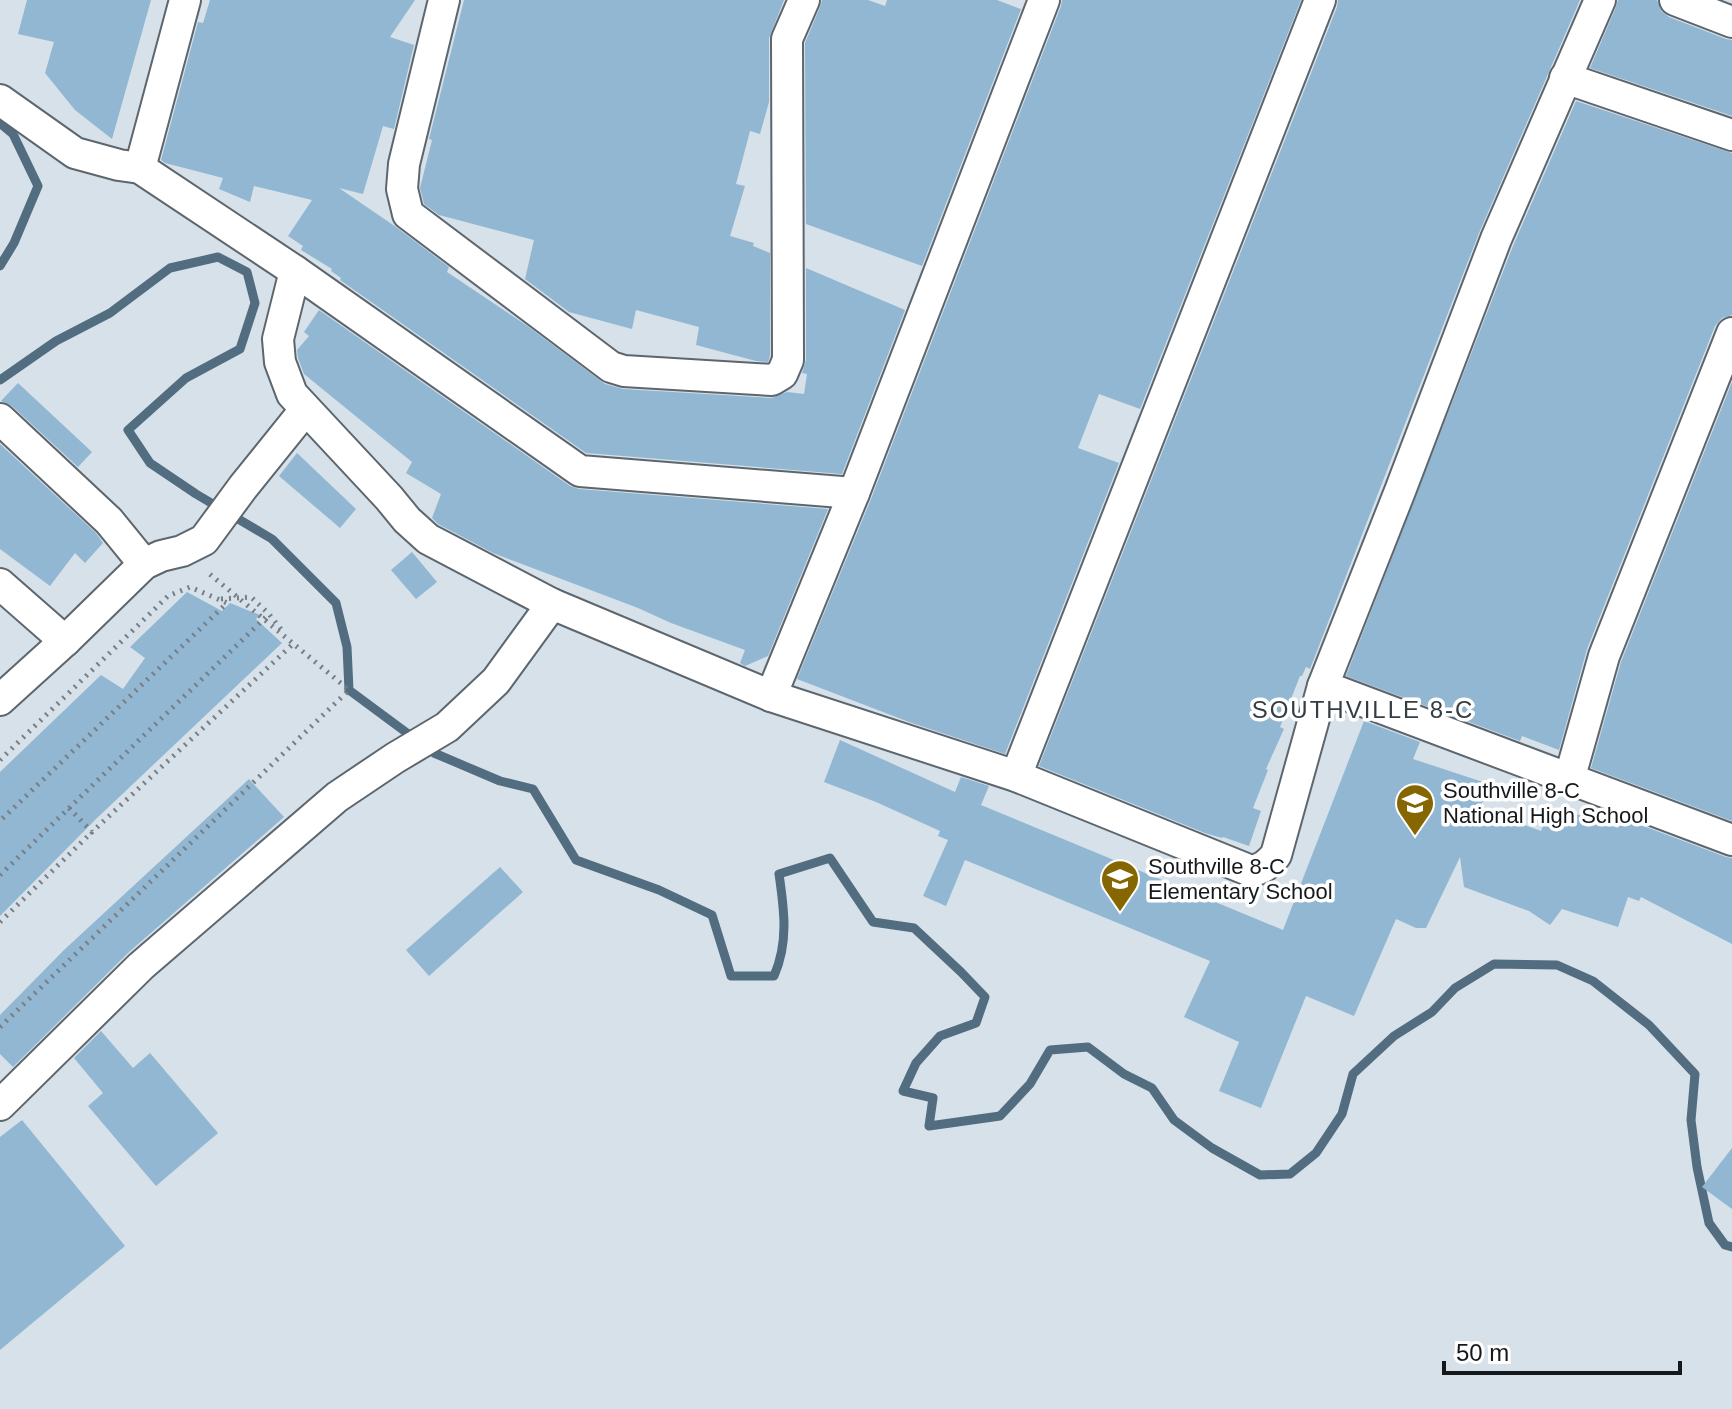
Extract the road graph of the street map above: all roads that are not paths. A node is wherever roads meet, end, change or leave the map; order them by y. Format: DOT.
graph roads {
  1 [pos="185,0"];
  2 [pos="444,0"];
  3 [pos="804,0"];
  4 [pos="1044,0"];
  5 [pos="1320,0"];
  6 [pos="1600,0"];
  7 [pos="1675,0"];
  8 [pos="1732,22"];
  9 [pos="1565,78"];
  10 [pos="0,100"];
  11 [pos="1732,135"];
  12 [pos="140,168"];
  13 [pos="295,271"];
  14 [pos="1732,333"];
  15 [pos="305,410"];
  16 [pos="0,419"];
  17 [pos="854,493"];
  18 [pos="144,564"];
  19 [pos="0,584"];
  20 [pos="552,604"];
  21 [pos="65,641"];
  22 [pos="1323,686"];
  23 [pos="771,696"];
  24 [pos="0,700"];
  25 [pos="1016,776"];
  26 [pos="1569,780"];
  27 [pos="1732,840"];
  28 [pos="0,1105"];
  1 -- 12 [label="street"];
  2 -- 3 [label="street"];
  4 -- 17 [label="street"];
  5 -- 25 [label="street"];
  6 -- 9 [label="street"];
  7 -- 8 [label="street"];
  9 -- 11 [label="street"];
  9 -- 22 [label="street"];
  10 -- 12 [label="street"];
  12 -- 13 [label="street"];
  13 -- 15 [label="street"];
  13 -- 17 [label="street"];
  14 -- 26 [label="street"];
  15 -- 18 [label="street"];
  15 -- 20 [label="street"];
  16 -- 18 [label="street"];
  17 -- 23 [label="street"];
  18 -- 21 [label="street"];
  19 -- 21 [label="street"];
  20 -- 23 [label="street"];
  20 -- 28 [label="street"];
  21 -- 24 [label="street"];
  22 -- 25 [label="street"];
  22 -- 26 [label="street"];
  23 -- 25 [label="street"];
  26 -- 27 [label="street"];
}
